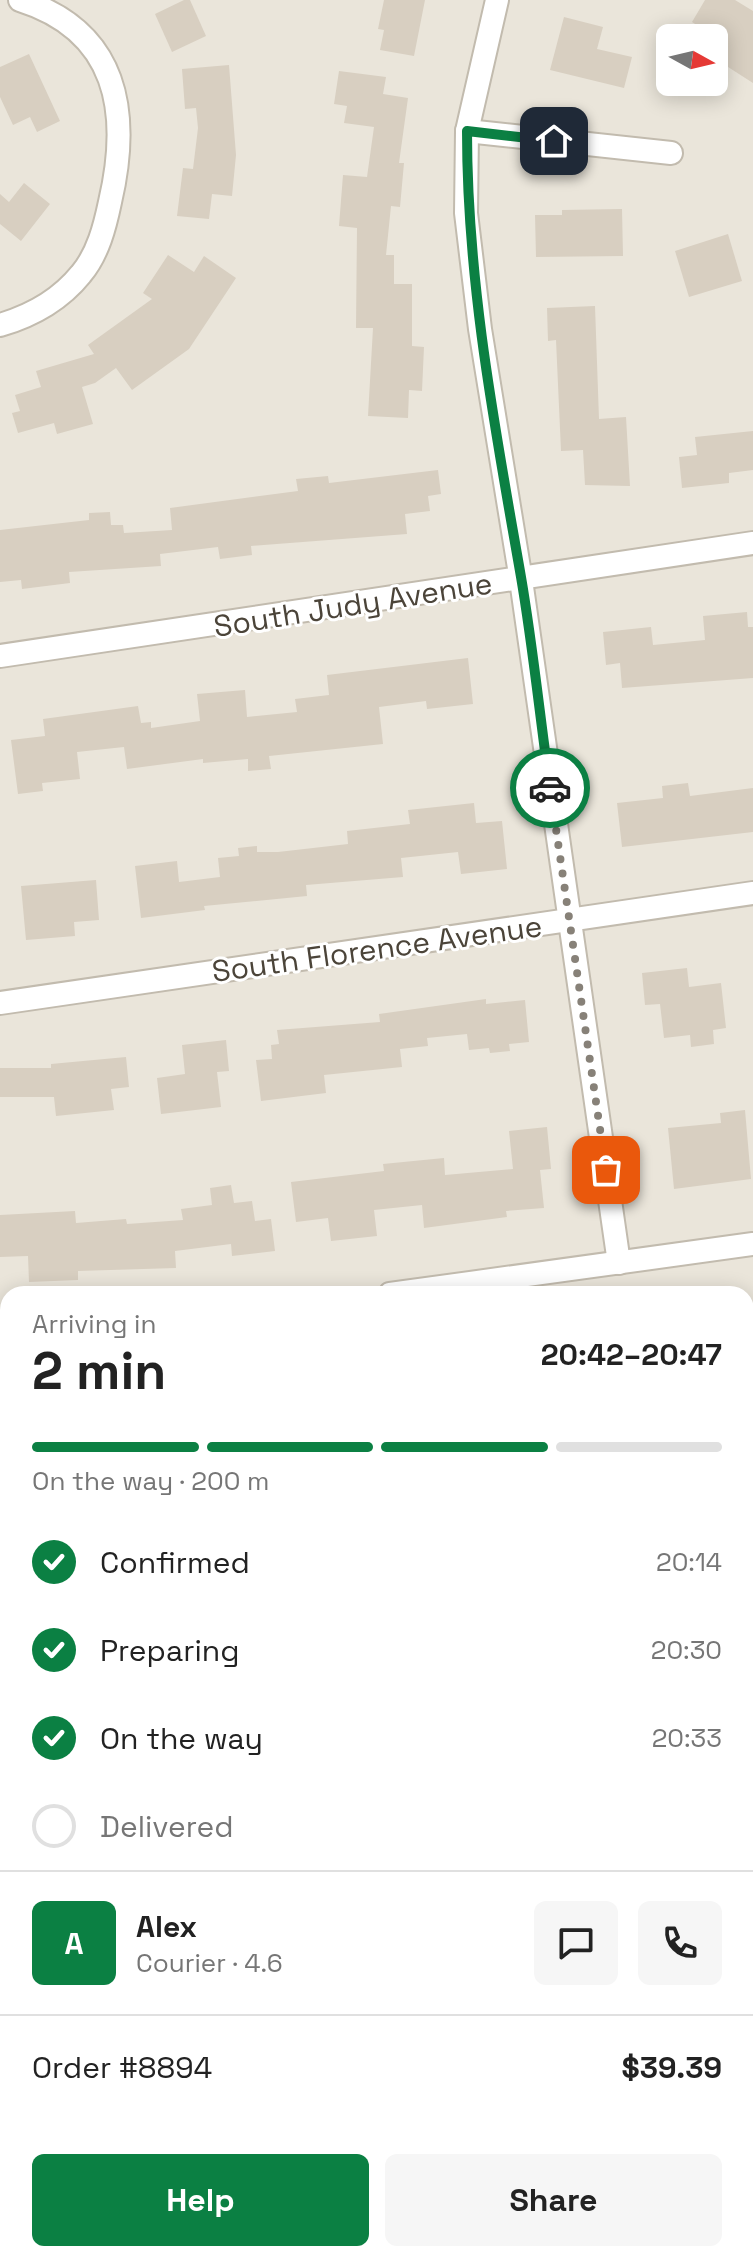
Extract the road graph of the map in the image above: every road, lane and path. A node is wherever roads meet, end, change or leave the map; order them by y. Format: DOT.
graph roads {
  1 [pos="20,0"];
  2 [pos="497,0"];
  3 [pos="467,131"];
  4 [pos="671,153"];
  5 [pos="0,325"];
  6 [pos="753,543"];
  7 [pos="521,580"];
  8 [pos="0,656"];
  9 [pos="753,893"];
  10 [pos="569,921"];
  11 [pos="0,1003"];
  12 [pos="753,1244"];
  13 [pos="619,1263"];
  14 [pos="449,1286"];
  1 -- 5 [label="street"];
  2 -- 3 [label="street"];
  3 -- 4 [label="street"];
  3 -- 7 [label="street"];
  6 -- 7 [label="street, South Judy Avenue"];
  7 -- 8 [label="street, South Judy Avenue"];
  7 -- 10 [label="street"];
  9 -- 10 [label="street, South Florence Avenue"];
  10 -- 11 [label="street, South Florence Avenue"];
  10 -- 13 [label="street"];
  12 -- 13 [label="street"];
  13 -- 14 [label="street"];
}
